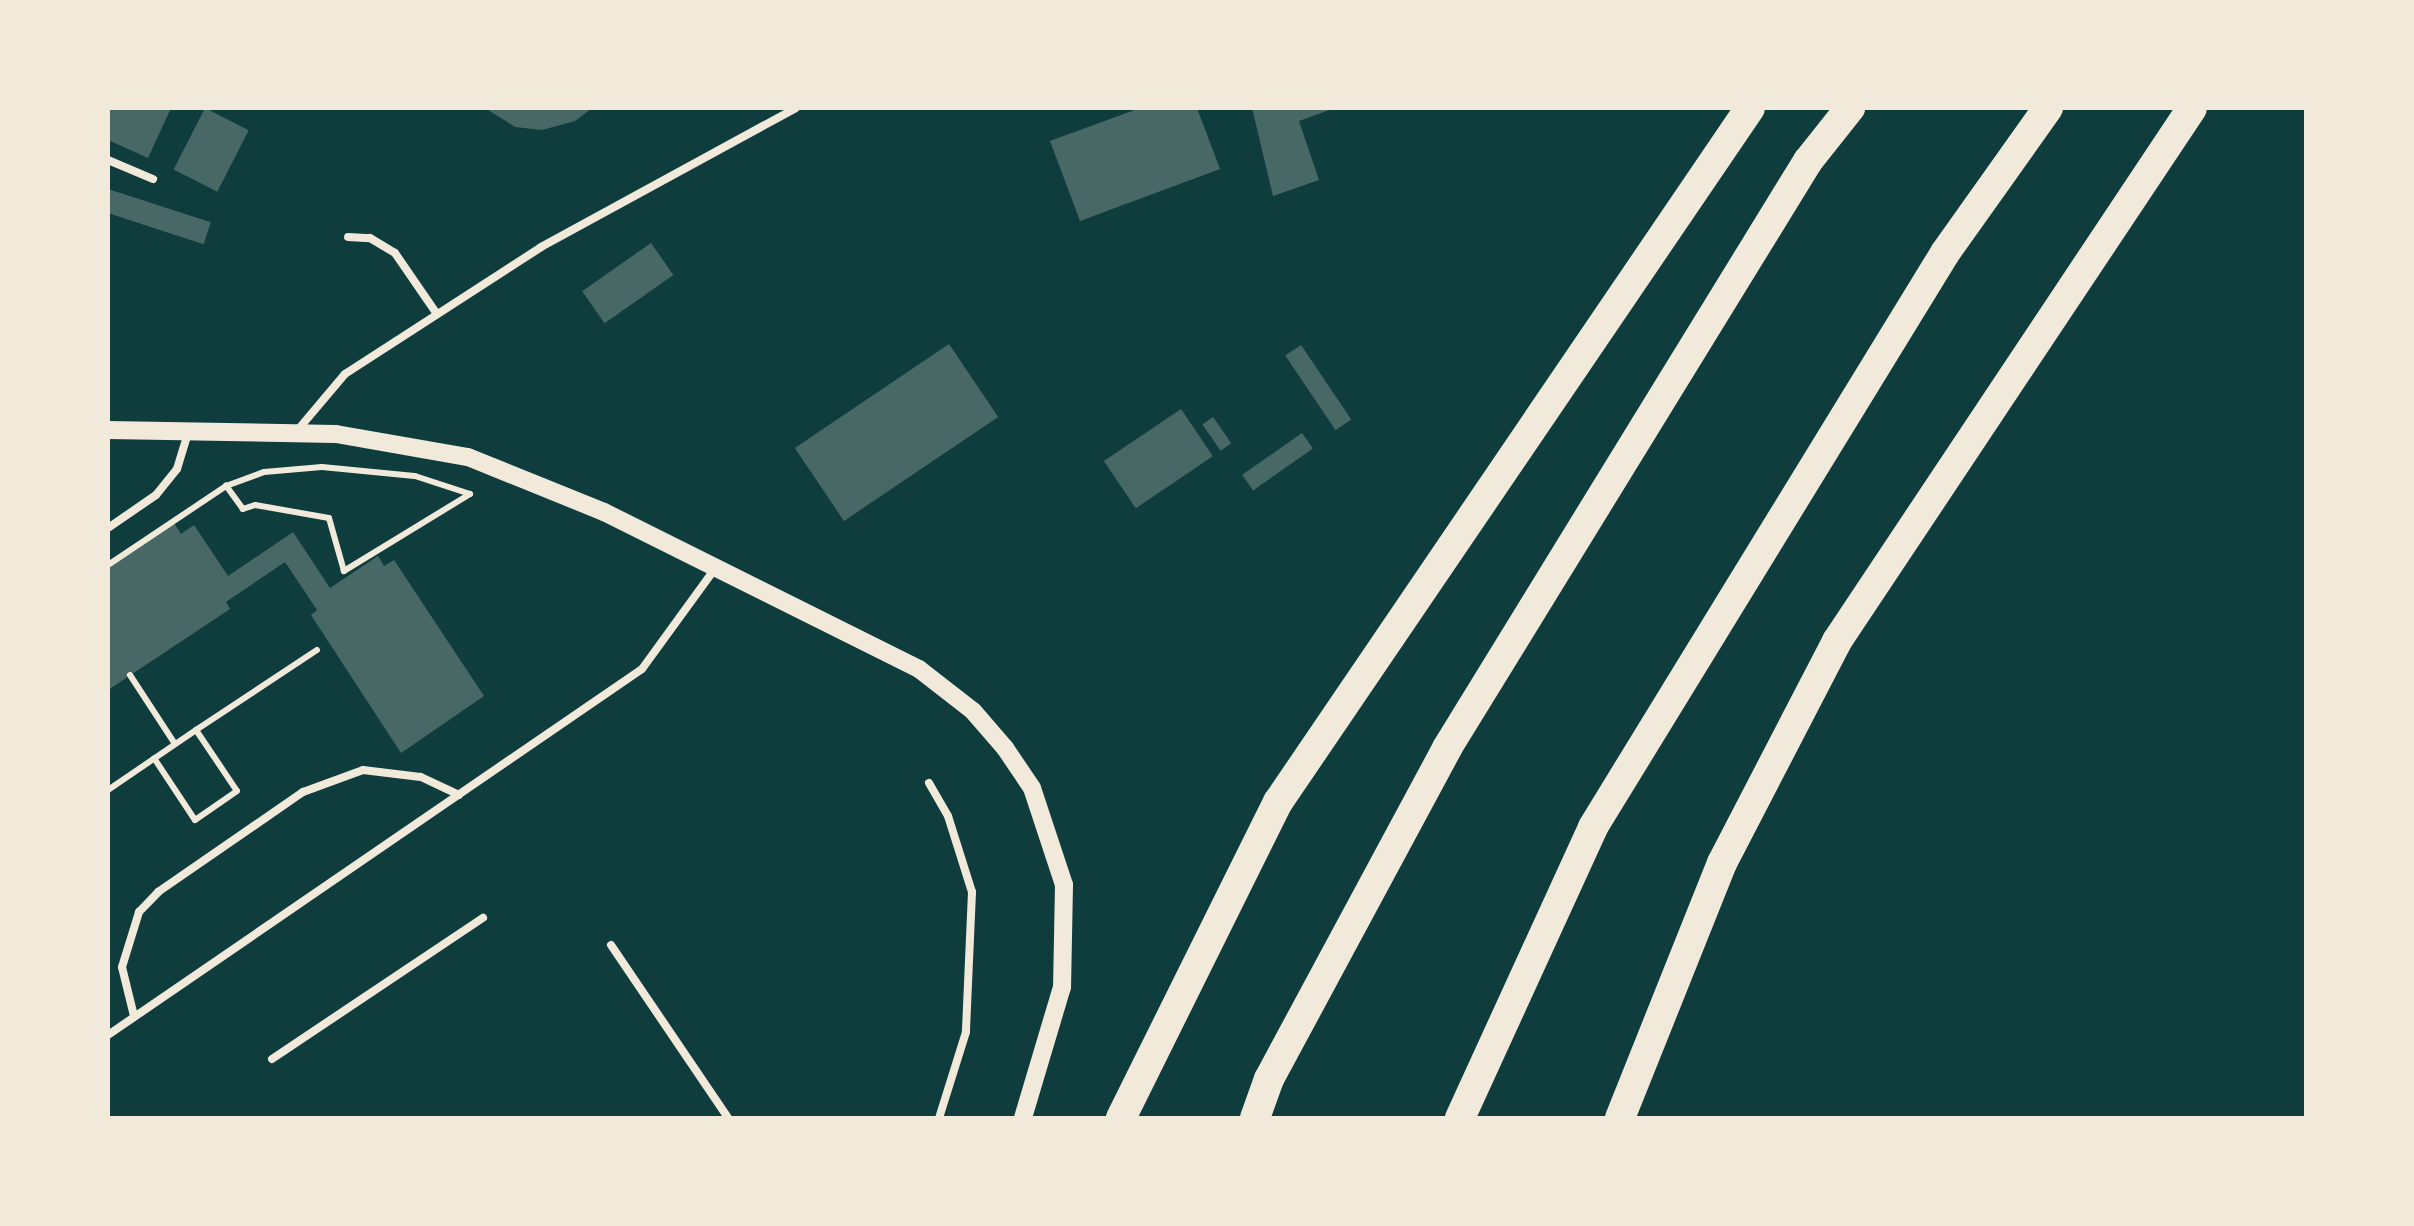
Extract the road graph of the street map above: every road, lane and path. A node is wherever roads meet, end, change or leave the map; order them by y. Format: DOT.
graph roads {
  1 [pos="796,108"];
  2 [pos="1750,108"];
  3 [pos="1850,108"];
  4 [pos="2048,108"];
  5 [pos="2192,108"];
  6 [pos="108,160"];
  7 [pos="153,178"];
  8 [pos="348,238"];
  9 [pos="437,314"];
  10 [pos="108,430"];
  11 [pos="188,433"];
  12 [pos="294,435"];
  13 [pos="226,486"];
  14 [pos="108,528"];
  15 [pos="108,564"];
  16 [pos="716,567"];
  17 [pos="317,650"];
  18 [pos="130,676"];
  19 [pos="196,730"];
  20 [pos="176,744"];
  21 [pos="154,758"];
  22 [pos="929,783"];
  23 [pos="108,790"];
  24 [pos="459,795"];
  25 [pos="484,918"];
  26 [pos="611,945"];
  27 [pos="134,1016"];
  28 [pos="108,1034"];
  29 [pos="272,1060"];
  30 [pos="728,1118"];
  31 [pos="939,1118"];
  32 [pos="1022,1118"];
  33 [pos="1121,1118"];
  34 [pos="1255,1118"];
  35 [pos="1460,1118"];
  36 [pos="1620,1118"];
  1 -- 9 [label="lane"];
  2 -- 33 [label="highway"];
  3 -- 34 [label="highway"];
  4 -- 35 [label="highway"];
  5 -- 36 [label="highway"];
  6 -- 7 [label="lane"];
  8 -- 9 [label="lane"];
  9 -- 12 [label="lane"];
  10 -- 11 [label="street"];
  11 -- 12 [label="street"];
  11 -- 14 [label="lane"];
  12 -- 16 [label="street"];
  13 -- 13 [label="path"];
  13 -- 15 [label="path"];
  16 -- 24 [label="lane"];
  16 -- 32 [label="street"];
  17 -- 19 [label="path"];
  18 -- 20 [label="path"];
  19 -- 20 [label="path"];
  19 -- 21 [label="path"];
  20 -- 21 [label="path"];
  21 -- 23 [label="path"];
  22 -- 31 [label="lane"];
  24 -- 27 [label="lane"];
  24 -- 27 [label="lane"];
  25 -- 29 [label="lane"];
  26 -- 30 [label="lane"];
  27 -- 28 [label="lane"];
}
